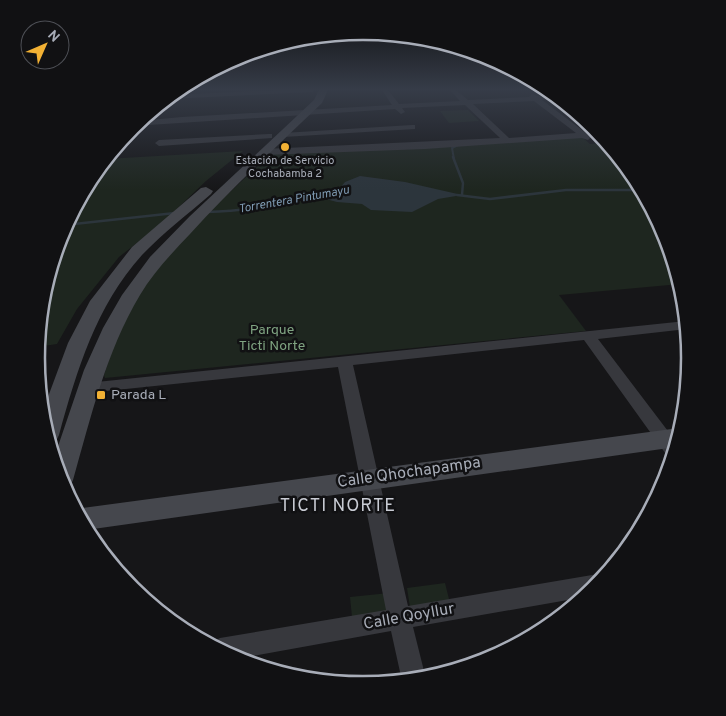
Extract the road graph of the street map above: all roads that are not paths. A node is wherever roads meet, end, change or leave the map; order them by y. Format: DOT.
graph roads {
  1 [pos="286,123"];
  2 [pos="292,123"];
  3 [pos="410,123"];
  4 [pos="490,123"];
  5 [pos="569,123"];
  6 [pos="584,135"];
  7 [pos="590,135"];
  8 [pos="269,136"];
  9 [pos="283,136"];
  10 [pos="419,136"];
  11 [pos="507,140"];
  12 [pos="594,142"];
  13 [pos="159,143"];
  14 [pos="264,152"];
  15 [pos="194,210"];
  16 [pos="679,326"];
  17 [pos="588,335"];
  18 [pos="344,360"];
  19 [pos="87,388"];
  20 [pos="50,393"];
  21 [pos="49,407"];
  22 [pos="670,439"];
  23 [pos="669,442"];
  24 [pos="64,466"];
  25 [pos="371,479"];
  26 [pos="89,518"];
  27 [pos="584,586"];
  28 [pos="398,618"];
  29 [pos="232,648"];
  30 [pos="412,672"];
  1 -- 8 [label="main road"];
  2 -- 9 [label="main road"];
  3 -- 10 [label="street"];
  4 -- 11 [label="street"];
  5 -- 6 [label="street"];
  6 -- 7 [label="street"];
  6 -- 11 [label="street"];
  6 -- 12 [label="street"];
  8 -- 13 [label="street"];
  8 -- 15 [label="main road"];
  9 -- 10 [label="street"];
  9 -- 14 [label="main road"];
  10 -- 11 [label="street"];
  10 -- 14 [label="street"];
  14 -- 15 [label="main road"];
  15 -- 19 [label="main road"];
  15 -- 20 [label="main road"];
  16 -- 17 [label="street"];
  17 -- 18 [label="street"];
  17 -- 22 [label="street"];
  18 -- 19 [label="street"];
  18 -- 25 [label="street"];
  19 -- 20 [label="main road"];
  19 -- 24 [label="main road"];
  20 -- 21 [label="main road"];
  23 -- 25 [label="main road, Calle Qhochapampa"];
  25 -- 26 [label="main road, Calle Qhochapampa"];
  25 -- 28 [label="street"];
  27 -- 28 [label="street, Calle Qoyllur"];
  28 -- 29 [label="street, Calle Qoyllur"];
  28 -- 30 [label="street"];
}
